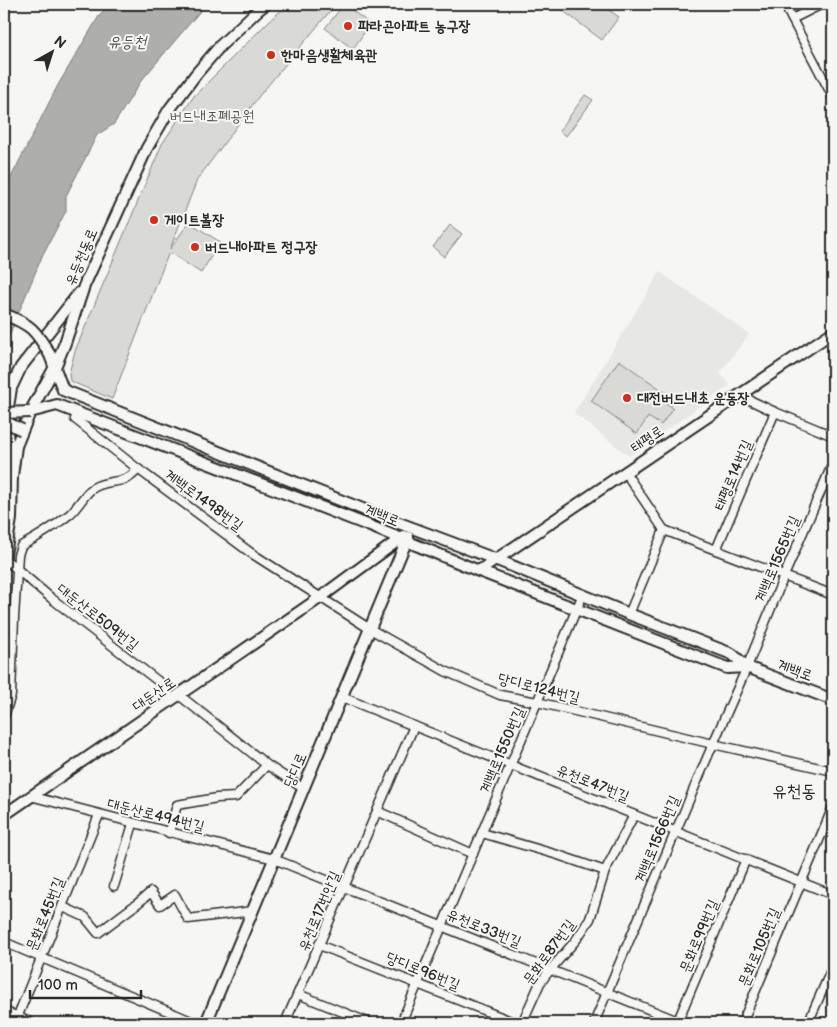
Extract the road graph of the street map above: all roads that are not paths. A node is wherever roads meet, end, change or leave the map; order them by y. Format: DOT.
graph roads {
  1 [pos="266,4"];
  2 [pos="784,4"];
  3 [pos="822,4"];
  4 [pos="792,20"];
  5 [pos="833,97"];
  6 [pos="84,286"];
  7 [pos="4,314"];
  8 [pos="833,332"];
  9 [pos="55,367"];
  10 [pos="739,395"];
  11 [pos="30,412"];
  12 [pos="775,412"];
  13 [pos="4,414"];
  14 [pos="75,419"];
  15 [pos="4,421"];
  16 [pos="22,430"];
  17 [pos="833,436"];
  18 [pos="833,463"];
  19 [pos="138,469"];
  20 [pos="626,472"];
  21 [pos="12,476"];
  22 [pos="412,529"];
  23 [pos="664,530"];
  24 [pos="403,540"];
  25 [pos="716,550"];
  26 [pos="4,559"];
  27 [pos="496,559"];
  28 [pos="17,569"];
  29 [pos="479,571"];
  30 [pos="784,576"];
  31 [pos="583,594"];
  32 [pos="833,595"];
  33 [pos="321,597"];
  34 [pos="576,608"];
  35 [pos="629,614"];
  36 [pos="370,629"];
  37 [pos="747,667"];
  38 [pos="342,697"];
  39 [pos="175,698"];
  40 [pos="833,700"];
  41 [pos="537,702"];
  42 [pos="4,716"];
  43 [pos="414,726"];
  44 [pos="712,744"];
  45 [pos="267,765"];
  46 [pos="510,765"];
  47 [pos="833,771"];
  48 [pos="304,789"];
  49 [pos="30,796"];
  50 [pos="833,807"];
  51 [pos="377,811"];
  52 [pos="4,814"];
  53 [pos="100,815"];
  54 [pos="634,815"];
  55 [pos="133,824"];
  56 [pos="675,831"];
  57 [pos="169,833"];
  58 [pos="482,833"];
  59 [pos="473,854"];
  60 [pos="274,859"];
  61 [pos="746,860"];
  62 [pos="605,871"];
  63 [pos="802,882"];
  64 [pos="114,886"];
  65 [pos="344,887"];
  66 [pos="833,894"];
  67 [pos="63,907"];
  68 [pos="253,911"];
  69 [pos="442,926"];
  70 [pos="4,942"];
  71 [pos="320,944"];
  72 [pos="42,958"];
  73 [pos="833,966"];
  74 [pos="550,970"];
  75 [pos="418,984"];
  76 [pos="607,993"];
  77 [pos="298,994"];
  78 [pos="4,1011"];
  79 [pos="17,1020"];
  80 [pos="679,1022"];
  81 [pos="32,1023"];
  82 [pos="196,1023"];
  83 [pos="206,1023"];
  84 [pos="285,1023"];
  85 [pos="370,1023"];
  86 [pos="400,1023"];
  87 [pos="516,1023"];
  88 [pos="522,1023"];
  89 [pos="594,1023"];
  90 [pos="742,1023"];
  91 [pos="808,1023"];
  1 -- 6 [label="main road, 유등천동로"];
  2 -- 4 [label="street"];
  3 -- 4 [label="street"];
  4 -- 5 [label="street"];
  6 -- 9 [label="main road, 유등천동로"];
  6 -- 21 [label="main road"];
  7 -- 9 [label="main road, 계백로, bridge"];
  8 -- 10 [label="main road, 태평로"];
  9 -- 11 [label="main road, 유등천동로"];
  9 -- 22 [label="main road, 계백로"];
  10 -- 12 [label="street"];
  10 -- 20 [label="main road, 태평로"];
  11 -- 13 [label="main road, 계백로, bridge"];
  11 -- 16 [label="main road, 유등천동로"];
  11 -- 24 [label="main road, 계백로"];
  12 -- 17 [label="street"];
  12 -- 25 [label="street, 태평로14번길"];
  14 -- 19 [label="street, 계백로1498번길"];
  15 -- 16 [label="main road, bridge"];
  16 -- 21 [label="main road, 유등천동로"];
  18 -- 30 [label="street, 계백로1565번길"];
  19 -- 28 [label="street"];
  19 -- 33 [label="street, 계백로1498번길"];
  20 -- 23 [label="street"];
  20 -- 27 [label="main road, 태평로"];
  21 -- 26 [label="main road, 유등천동로"];
  22 -- 24 [label="main road, 당디로"];
  22 -- 27 [label="main road, 계백로"];
  23 -- 25 [label="street"];
  23 -- 35 [label="street"];
  24 -- 29 [label="main road, 계백로"];
  24 -- 33 [label="main road, 대둔산로"];
  24 -- 36 [label="main road, 당디로"];
  25 -- 30 [label="street"];
  26 -- 28 [label="street, 대둔산로509번길"];
  27 -- 29 [label="main road, 태평로"];
  27 -- 31 [label="main road, 계백로"];
  28 -- 39 [label="street, 대둔산로509번길"];
  28 -- 42 [label="street"];
  29 -- 34 [label="main road, 계백로"];
  30 -- 32 [label="street"];
  30 -- 37 [label="street, 계백로1565번길"];
  31 -- 34 [label="street, 계백로1550번길"];
  31 -- 35 [label="main road, 계백로"];
  33 -- 36 [label="street"];
  33 -- 39 [label="main road, 대둔산로"];
  34 -- 37 [label="main road, 계백로"];
  34 -- 41 [label="street, 계백로1550번길"];
  35 -- 37 [label="main road, 계백로"];
  36 -- 38 [label="main road, 당디로"];
  36 -- 41 [label="street, 당디로124번길"];
  37 -- 40 [label="main road, 계백로"];
  37 -- 44 [label="street, 계백로1566번길"];
  38 -- 43 [label="street, 유천로47번길"];
  38 -- 48 [label="main road, 당디로"];
  39 -- 45 [label="street, 대둔산로509번길"];
  39 -- 49 [label="main road, 대둔산로"];
  41 -- 44 [label="street, 당디로124번길"];
  41 -- 46 [label="street, 계백로1550번길"];
  43 -- 46 [label="street, 유천로47번길"];
  43 -- 51 [label="street, 유천로17번안길"];
  44 -- 47 [label="street, 당디로124번길"];
  44 -- 56 [label="street, 계백로1566번길"];
  45 -- 48 [label="street, 대둔산로509번길"];
  45 -- 57 [label="street"];
  46 -- 54 [label="street, 유천로47번길"];
  46 -- 58 [label="street, 계백로1550번길"];
  48 -- 60 [label="main road, 당디로"];
  49 -- 52 [label="main road, 대둔산로"];
  49 -- 53 [label="street, 대둔산로494번길"];
  50 -- 63 [label="street, 문화로105번길"];
  51 -- 59 [label="street"];
  51 -- 65 [label="street, 유천로17번안길"];
  53 -- 55 [label="street, 대둔산로494번길"];
  53 -- 67 [label="street, 문화로45번길"];
  54 -- 56 [label="street, 유천로47번길"];
  54 -- 62 [label="street, 문화로87번길"];
  55 -- 57 [label="street, 대둔산로494번길"];
  55 -- 64 [label="street"];
  56 -- 61 [label="street, 유천로47번길"];
  56 -- 76 [label="street, 계백로1566번길"];
  57 -- 60 [label="street, 대둔산로494번길"];
  58 -- 59 [label="street, 계백로1550번길"];
  58 -- 62 [label="street"];
  59 -- 69 [label="street, 계백로1550번길"];
  60 -- 65 [label="street, 유천로33번길"];
  60 -- 68 [label="main road, 당디로"];
  61 -- 63 [label="street, 유천로47번길"];
  61 -- 80 [label="street, 문화로99번길"];
  62 -- 74 [label="street, 문화로87번길"];
  63 -- 66 [label="street, 유천로47번길"];
  63 -- 90 [label="street, 문화로105번길"];
  65 -- 69 [label="street, 유천로33번길"];
  65 -- 71 [label="street, 유천로17번안길"];
  67 -- 68 [label="street"];
  67 -- 72 [label="street, 문화로45번길"];
  68 -- 83 [label="main road, 당디로"];
  69 -- 74 [label="street, 유천로33번길"];
  69 -- 75 [label="street, 계백로1550번길"];
  70 -- 72 [label="street"];
  71 -- 75 [label="street, 당디로96번길"];
  71 -- 77 [label="street, 유천로17번안길"];
  72 -- 79 [label="street, 문화로45번길"];
  72 -- 82 [label="street"];
  73 -- 91 [label="street"];
  74 -- 76 [label="street, 유천로33번길"];
  74 -- 88 [label="street, 문화로87번길"];
  75 -- 86 [label="street, 계백로1550번길"];
  75 -- 87 [label="street, 당디로96번길"];
  76 -- 80 [label="street, 유천로33번길"];
  76 -- 89 [label="street, 계백로1566번길"];
  77 -- 84 [label="street, 유천로17번안길"];
  77 -- 85 [label="street"];
  78 -- 79 [label="street"];
  79 -- 81 [label="street"];
}
